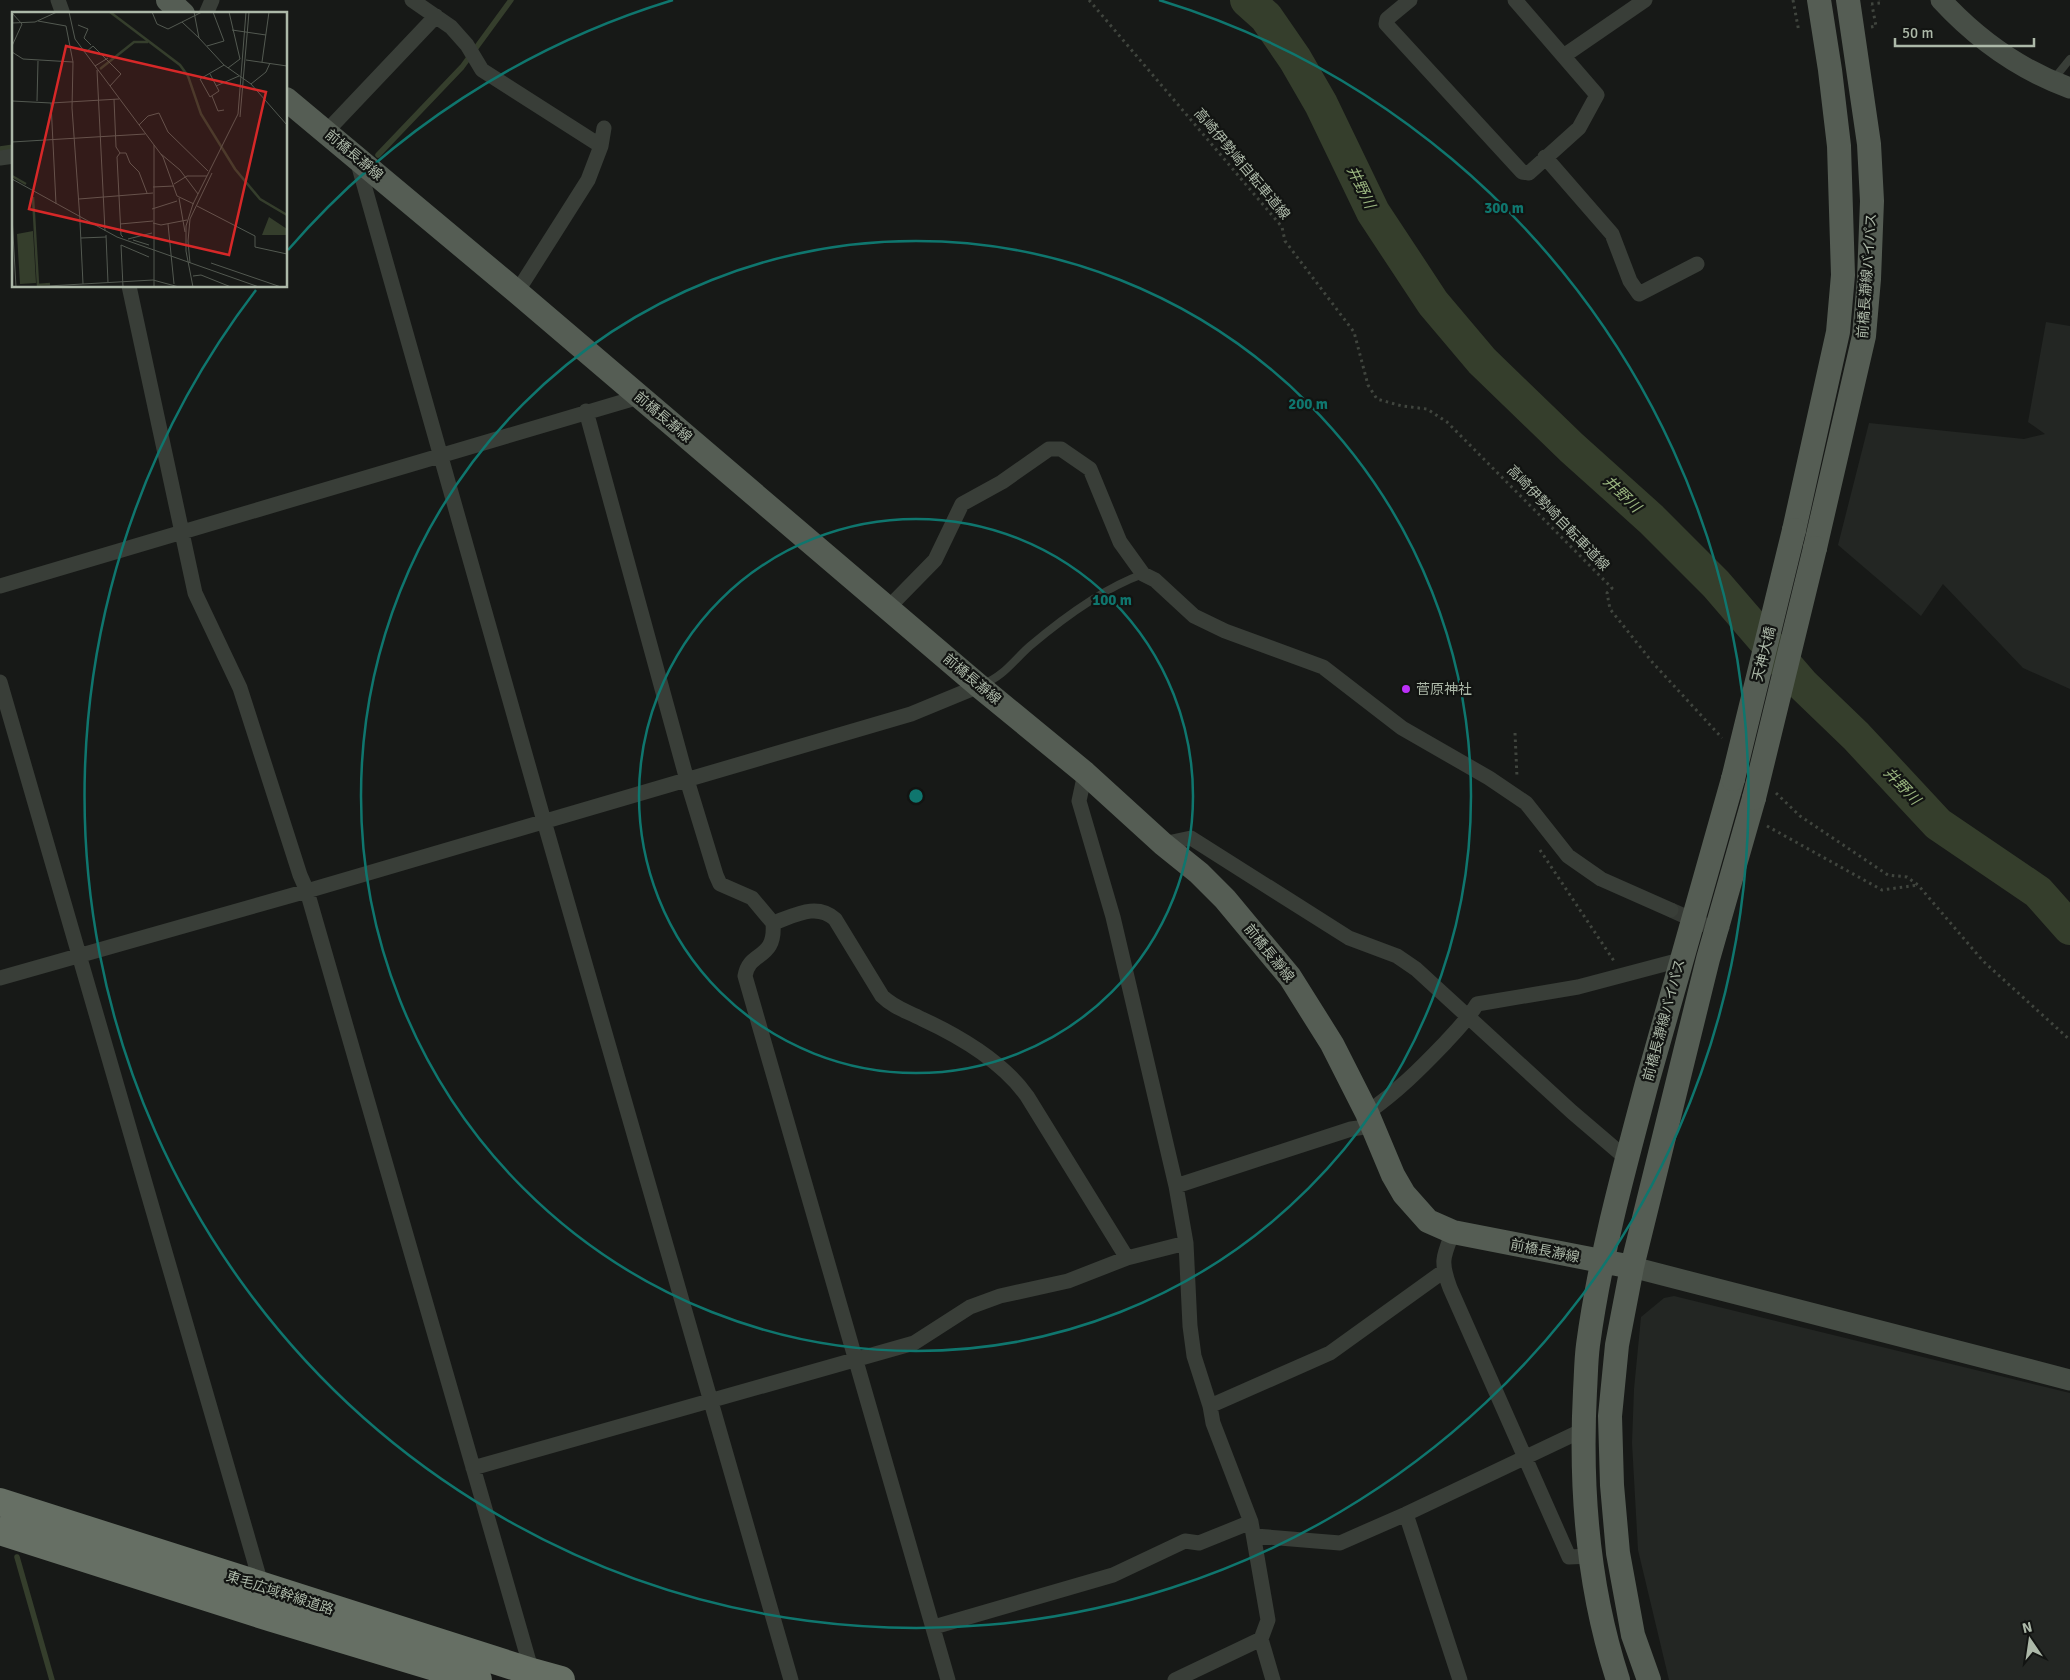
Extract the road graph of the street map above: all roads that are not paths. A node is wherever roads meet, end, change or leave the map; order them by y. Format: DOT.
graph roads {
  1 [pos="58,0"];
  2 [pos="168,0"];
  3 [pos="212,0"];
  4 [pos="412,0"];
  5 [pos="1410,0"];
  6 [pos="1515,0"];
  7 [pos="1645,0"];
  8 [pos="1819,0"];
  9 [pos="1848,0"];
  10 [pos="1941,0"];
  11 [pos="62,12"];
  12 [pos="182,12"];
  13 [pos="207,12"];
  14 [pos="436,16"];
  15 [pos="1565,55"];
  16 [pos="2070,59"];
  17 [pos="2061,85"];
  18 [pos="288,101"];
  19 [pos="604,128"];
  20 [pos="326,132"];
  21 [pos="602,146"];
  22 [pos="1545,158"];
  23 [pos="357,159"];
  24 [pos="1697,264"];
  25 [pos="129,288"];
  26 [pos="517,292"];
  27 [pos="639,397"];
  28 [pos="586,411"];
  29 [pos="440,455"];
  30 [pos="1794,530"];
  31 [pos="182,531"];
  32 [pos="1815,548"];
  33 [pos="1143,574"];
  34 [pos="0,586"];
  35 [pos="888,608"];
  36 [pos="0,682"];
  37 [pos="979,686"];
  38 [pos="1085,772"];
  39 [pos="1733,779"];
  40 [pos="688,780"];
  41 [pos="1763,793"];
  42 [pos="544,821"];
  43 [pos="1163,844"];
  44 [pos="307,891"];
  45 [pos="1672,910"];
  46 [pos="773,923"];
  47 [pos="78,955"];
  48 [pos="1680,960"];
  49 [pos="0,978"];
  50 [pos="1469,1018"];
  51 [pos="1370,1119"];
  52 [pos="1627,1159"];
  53 [pos="1176,1186"];
  54 [pos="1453,1232"];
  55 [pos="1186,1243"];
  56 [pos="1128,1258"];
  57 [pos="1602,1262"];
  58 [pos="1632,1267"];
  59 [pos="1444,1271"];
  60 [pos="856,1361"];
  61 [pos="2070,1380"];
  62 [pos="711,1402"];
  63 [pos="1210,1406"];
  64 [pos="1583,1430"];
  65 [pos="1526,1458"];
  66 [pos="473,1468"];
  67 [pos="0,1502"];
  68 [pos="1406,1514"];
  69 [pos="1251,1522"];
  70 [pos="0,1532"];
  71 [pos="1255,1536"];
  72 [pos="1591,1556"];
  73 [pos="262,1587"];
  74 [pos="934,1627"];
  75 [pos="1261,1639"];
  76 [pos="532,1672"];
  77 [pos="478,1680"];
  78 [pos="562,1680"];
  79 [pos="791,1680"];
  80 [pos="948,1680"];
  81 [pos="1175,1680"];
  82 [pos="1273,1680"];
  83 [pos="1460,1680"];
  84 [pos="1618,1680"];
  85 [pos="1649,1680"];
  1 -- 11 [label="street"];
  2 -- 12 [label="main road"];
  3 -- 13 [label="street"];
  4 -- 14 [label="street"];
  5 -- 22 [label="street"];
  6 -- 15 [label="street"];
  7 -- 15 [label="street"];
  8 -- 30 [label="main road, 前橋長瀞線バイパス"];
  9 -- 32 [label="main road, 前橋長瀞線バイパス"];
  10 -- 17 [label="street"];
  14 -- 20 [label="street"];
  14 -- 21 [label="street"];
  15 -- 22 [label="street"];
  16 -- 17 [label="lane"];
  18 -- 20 [label="main road, 前橋長瀞線"];
  19 -- 21 [label="street"];
  20 -- 23 [label="main road, 前橋長瀞線"];
  21 -- 26 [label="street"];
  22 -- 24 [label="street"];
  23 -- 26 [label="main road, 前橋長瀞線"];
  23 -- 29 [label="street"];
  25 -- 31 [label="street"];
  26 -- 27 [label="main road, 前橋長瀞線"];
  27 -- 28 [label="street"];
  27 -- 35 [label="main road, 前橋長瀞線"];
  28 -- 29 [label="street"];
  28 -- 40 [label="street"];
  29 -- 31 [label="street"];
  29 -- 42 [label="street"];
  30 -- 39 [label="main road, 天神大橋, bridge"];
  31 -- 34 [label="street"];
  31 -- 44 [label="street"];
  32 -- 41 [label="main road, 天神大橋, bridge"];
  33 -- 35 [label="street"];
  33 -- 37 [label="lane"];
  33 -- 45 [label="street"];
  35 -- 37 [label="main road, 前橋長瀞線"];
  36 -- 47 [label="street"];
  37 -- 38 [label="main road, 前橋長瀞線"];
  37 -- 40 [label="street"];
  38 -- 43 [label="main road, 前橋長瀞線"];
  38 -- 53 [label="street"];
  39 -- 48 [label="main road, 前橋長瀞線バイパス"];
  40 -- 42 [label="street"];
  40 -- 46 [label="street"];
  41 -- 58 [label="main road, 前橋長瀞線バイパス"];
  42 -- 44 [label="street"];
  42 -- 62 [label="street"];
  43 -- 50 [label="street"];
  43 -- 51 [label="main road, 前橋長瀞線"];
  44 -- 47 [label="street"];
  44 -- 66 [label="street"];
  46 -- 56 [label="street"];
  46 -- 60 [label="street"];
  47 -- 49 [label="street"];
  47 -- 73 [label="street"];
  48 -- 50 [label="street"];
  48 -- 52 [label="main road, 前橋長瀞線バイパス"];
  50 -- 51 [label="street"];
  50 -- 52 [label="street"];
  51 -- 53 [label="street"];
  51 -- 54 [label="main road, 前橋長瀞線"];
  52 -- 57 [label="main road, 前橋長瀞線バイパス"];
  53 -- 55 [label="street"];
  54 -- 57 [label="main road, 前橋長瀞線"];
  54 -- 59 [label="street"];
  55 -- 56 [label="street"];
  55 -- 63 [label="street"];
  56 -- 60 [label="street"];
  57 -- 58 [label="main road, 前橋長瀞線"];
  57 -- 64 [label="main road"];
  58 -- 61 [label="street"];
  58 -- 85 [label="main road"];
  59 -- 63 [label="street"];
  59 -- 65 [label="street"];
  60 -- 62 [label="street"];
  60 -- 74 [label="street"];
  62 -- 66 [label="street"];
  62 -- 79 [label="street"];
  63 -- 69 [label="street"];
  64 -- 65 [label="street"];
  64 -- 72 [label="main road"];
  65 -- 68 [label="street"];
  65 -- 72 [label="street"];
  66 -- 76 [label="street"];
  67 -- 73 [label="highway, 東毛広域幹線道路"];
  68 -- 71 [label="street"];
  68 -- 83 [label="street"];
  69 -- 71 [label="street"];
  69 -- 74 [label="street"];
  70 -- 77 [label="highway, 東毛広域幹線道路"];
  71 -- 75 [label="street"];
  72 -- 84 [label="main road"];
  73 -- 76 [label="highway, 東毛広域幹線道路"];
  74 -- 80 [label="street"];
  75 -- 81 [label="street"];
  75 -- 82 [label="street"];
  76 -- 78 [label="highway, 東毛広域幹線道路"];
}
